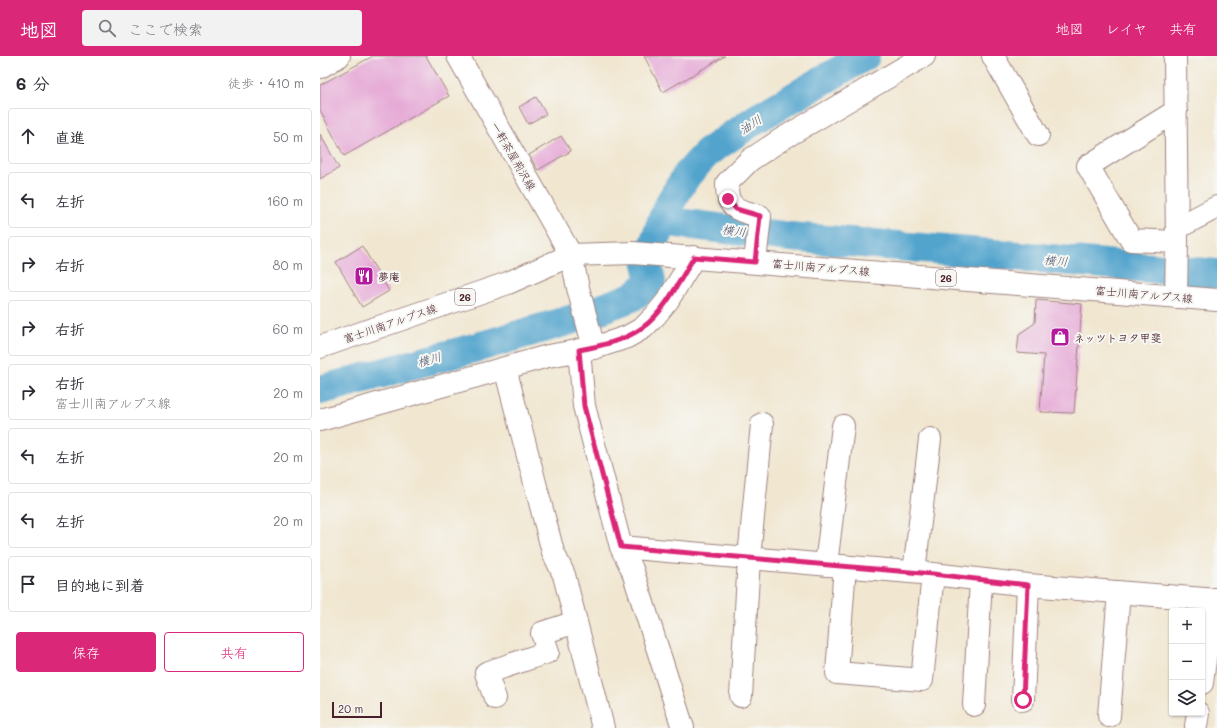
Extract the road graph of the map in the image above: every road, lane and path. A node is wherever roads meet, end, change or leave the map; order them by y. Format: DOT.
graph roads {
  1 [pos="339,56"];
  2 [pos="458,56"];
  3 [pos="924,56"];
  4 [pos="993,56"];
  5 [pos="1175,56"];
  6 [pos="320,67"];
  7 [pos="1176,111"];
  8 [pos="1038,135"];
  9 [pos="1217,207"];
  10 [pos="1177,242"];
  11 [pos="757,244"];
  12 [pos="571,255"];
  13 [pos="685,256"];
  14 [pos="1176,290"];
  15 [pos="1217,300"];
  16 [pos="588,346"];
  17 [pos="320,347"];
  18 [pos="505,368"];
  19 [pos="320,420"];
  20 [pos="762,424"];
  21 [pos="843,426"];
  22 [pos="930,439"];
  23 [pos="621,547"];
  24 [pos="749,558"];
  25 [pos="836,566"];
  26 [pos="924,573"];
  27 [pos="981,580"];
  28 [pos="1028,585"];
  29 [pos="1119,592"];
  30 [pos="1215,600"];
  31 [pos="576,622"];
  32 [pos="1205,662"];
  33 [pos="1217,678"];
  34 [pos="1205,680"];
  35 [pos="741,696"];
  36 [pos="495,698"];
  37 [pos="1023,700"];
  38 [pos="974,705"];
  39 [pos="1109,716"];
  40 [pos="603,728"];
  41 [pos="683,728"];
  1 -- 6 [label="street"];
  2 -- 12 [label="street, 一軒茶屋荊沢線"];
  3 -- 11 [label="street"];
  4 -- 8 [label="street"];
  5 -- 7 [label="street"];
  7 -- 10 [label="street"];
  7 -- 10 [label="street"];
  9 -- 10 [label="street"];
  10 -- 14 [label="street"];
  11 -- 13 [label="street, 富士川南アルプス線 / 26"];
  11 -- 14 [label="street, 富士川南アルプス線 / 26"];
  12 -- 13 [label="street, 富士川南アルプス線 / 26"];
  12 -- 16 [label="street, 一軒茶屋荊沢線"];
  12 -- 17 [label="street, 富士川南アルプス線 / 26"];
  13 -- 16 [label="street"];
  14 -- 15 [label="street, 富士川南アルプス線 / 26"];
  16 -- 18 [label="street"];
  16 -- 23 [label="street, 一軒茶屋荊沢線"];
  18 -- 19 [label="street"];
  18 -- 31 [label="street"];
  20 -- 24 [label="street"];
  21 -- 25 [label="street"];
  22 -- 26 [label="street"];
  23 -- 24 [label="street"];
  23 -- 41 [label="street, 一軒茶屋荊沢線"];
  24 -- 25 [label="street"];
  24 -- 35 [label="street"];
  25 -- 26 [label="street"];
  25 -- 26 [label="street"];
  26 -- 27 [label="street"];
  27 -- 28 [label="street"];
  27 -- 38 [label="street"];
  28 -- 29 [label="street"];
  28 -- 37 [label="street"];
  29 -- 30 [label="street"];
  29 -- 39 [label="street"];
  30 -- 32 [label="street"];
  31 -- 36 [label="street"];
  31 -- 40 [label="street"];
  33 -- 34 [label="street"];
}
